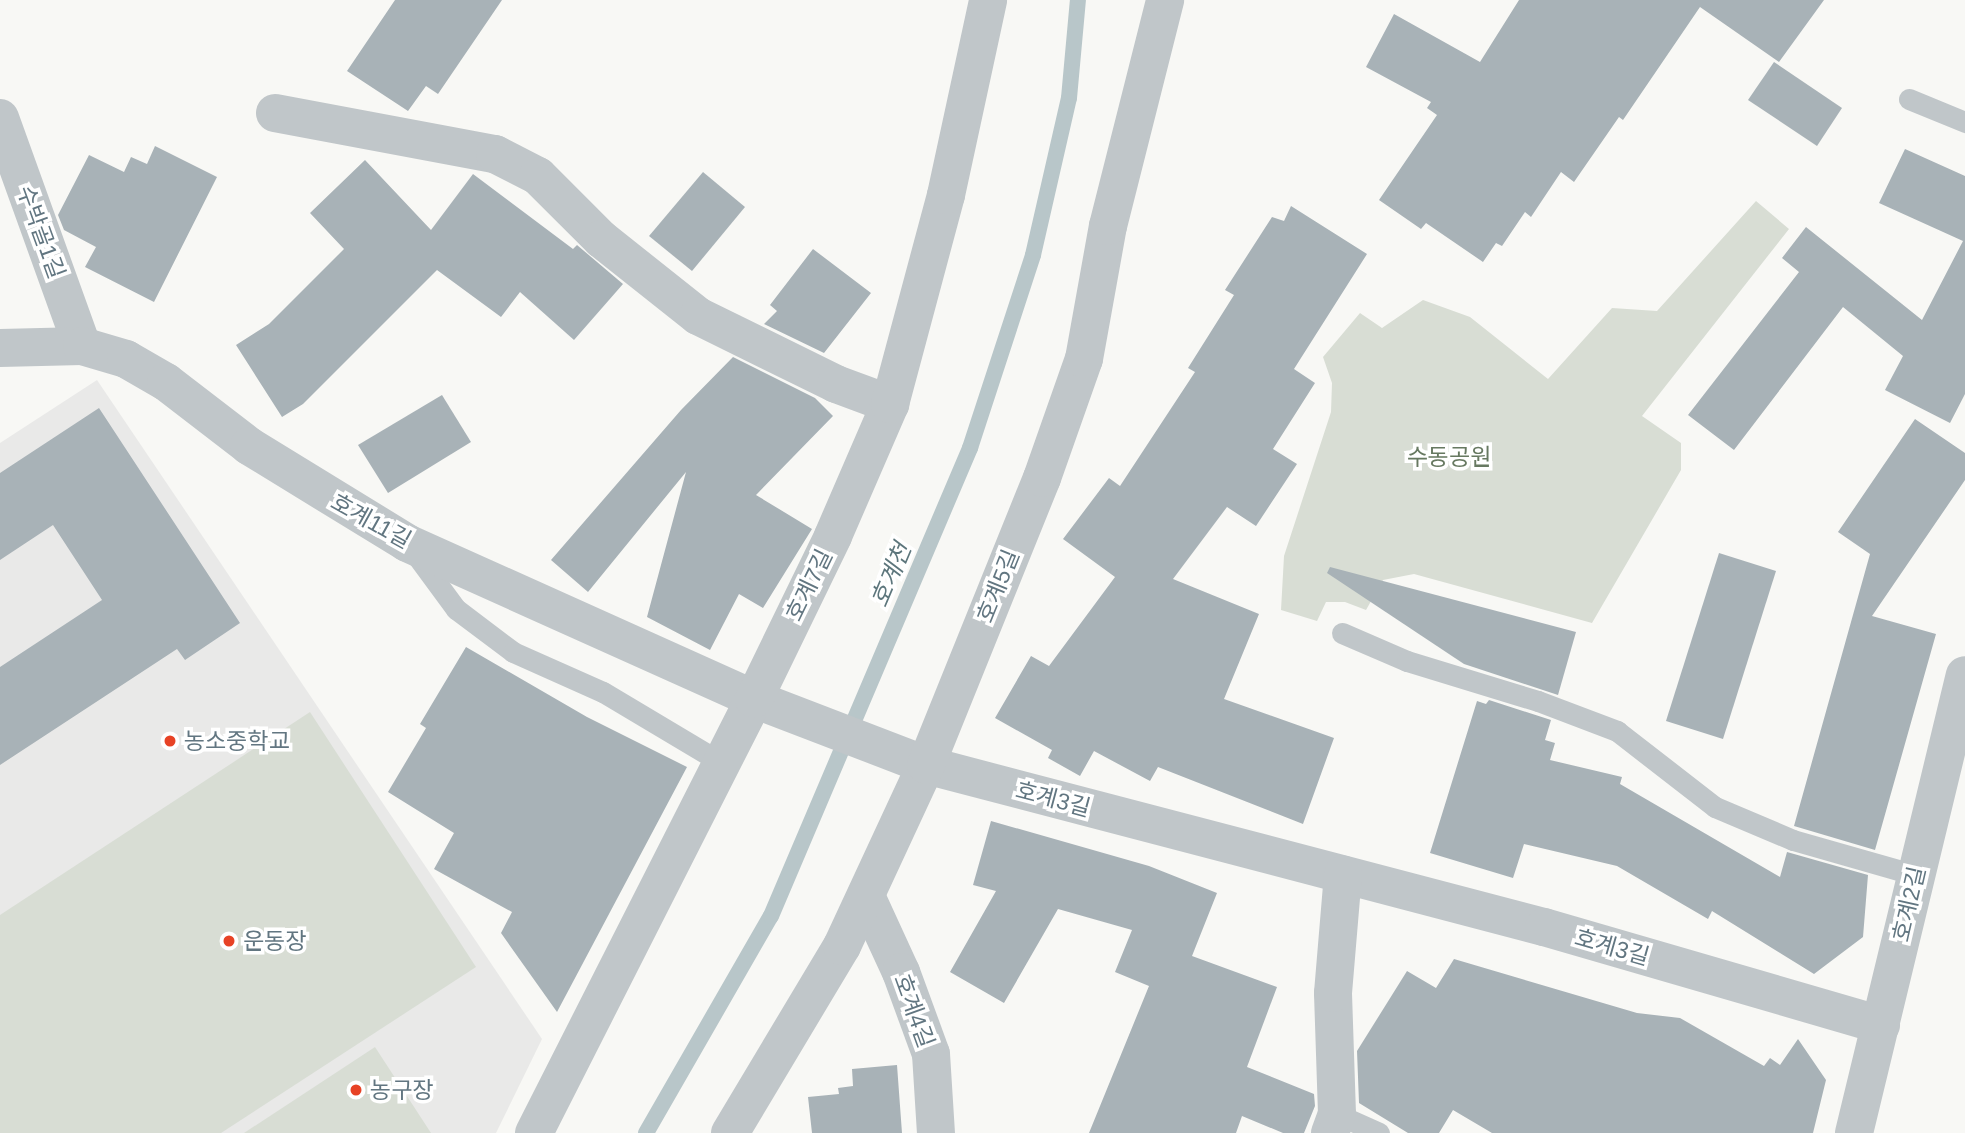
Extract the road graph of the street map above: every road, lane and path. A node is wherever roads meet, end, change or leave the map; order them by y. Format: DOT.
graph roads {
  1 [pos="988,0"];
  2 [pos="1165,0"];
  3 [pos="1909,99"];
  4 [pos="275,113"];
  5 [pos="0,118"];
  6 [pos="1965,122"];
  7 [pos="82,346"];
  8 [pos="0,348"];
  9 [pos="890,404"];
  10 [pos="407,542"];
  11 [pos="1342,633"];
  12 [pos="1965,675"];
  13 [pos="754,699"];
  14 [pos="799,717"];
  15 [pos="722,763"];
  16 [pos="926,765"];
  17 [pos="1343,874"];
  18 [pos="1916,875"];
  19 [pos="866,896"];
  20 [pos="1881,1025"];
  21 [pos="1334,1123"];
  22 [pos="534,1133"];
  23 [pos="730,1133"];
  24 [pos="936,1133"];
  25 [pos="1380,1133"];
  26 [pos="1854,1133"];
  1 -- 9 [label="street, 호계7길"];
  2 -- 16 [label="street, 호계5길"];
  3 -- 6 [label="lane"];
  4 -- 9 [label="street"];
  5 -- 7 [label="street, 수박골1길"];
  7 -- 8 [label="street, 호계11길"];
  7 -- 10 [label="street, 호계11길"];
  9 -- 13 [label="street, 호계7길"];
  10 -- 13 [label="street, 호계11길"];
  10 -- 15 [label="lane"];
  11 -- 18 [label="lane"];
  12 -- 18 [label="street, 호계2길"];
  13 -- 14 [label="street, 호계11길"];
  13 -- 15 [label="street, 호계7길"];
  14 -- 16 [label="street, 호계3길"];
  15 -- 22 [label="street, 호계7길"];
  16 -- 17 [label="street, 호계3길"];
  16 -- 19 [label="street, 호계5길"];
  17 -- 20 [label="street, 호계3길"];
  17 -- 21 [label="street"];
  18 -- 20 [label="street, 호계2길"];
  19 -- 23 [label="street, 호계5길"];
  19 -- 24 [label="street, 호계4길"];
  20 -- 26 [label="street, 호계2길"];
  21 -- 25 [label="lane"];
}
